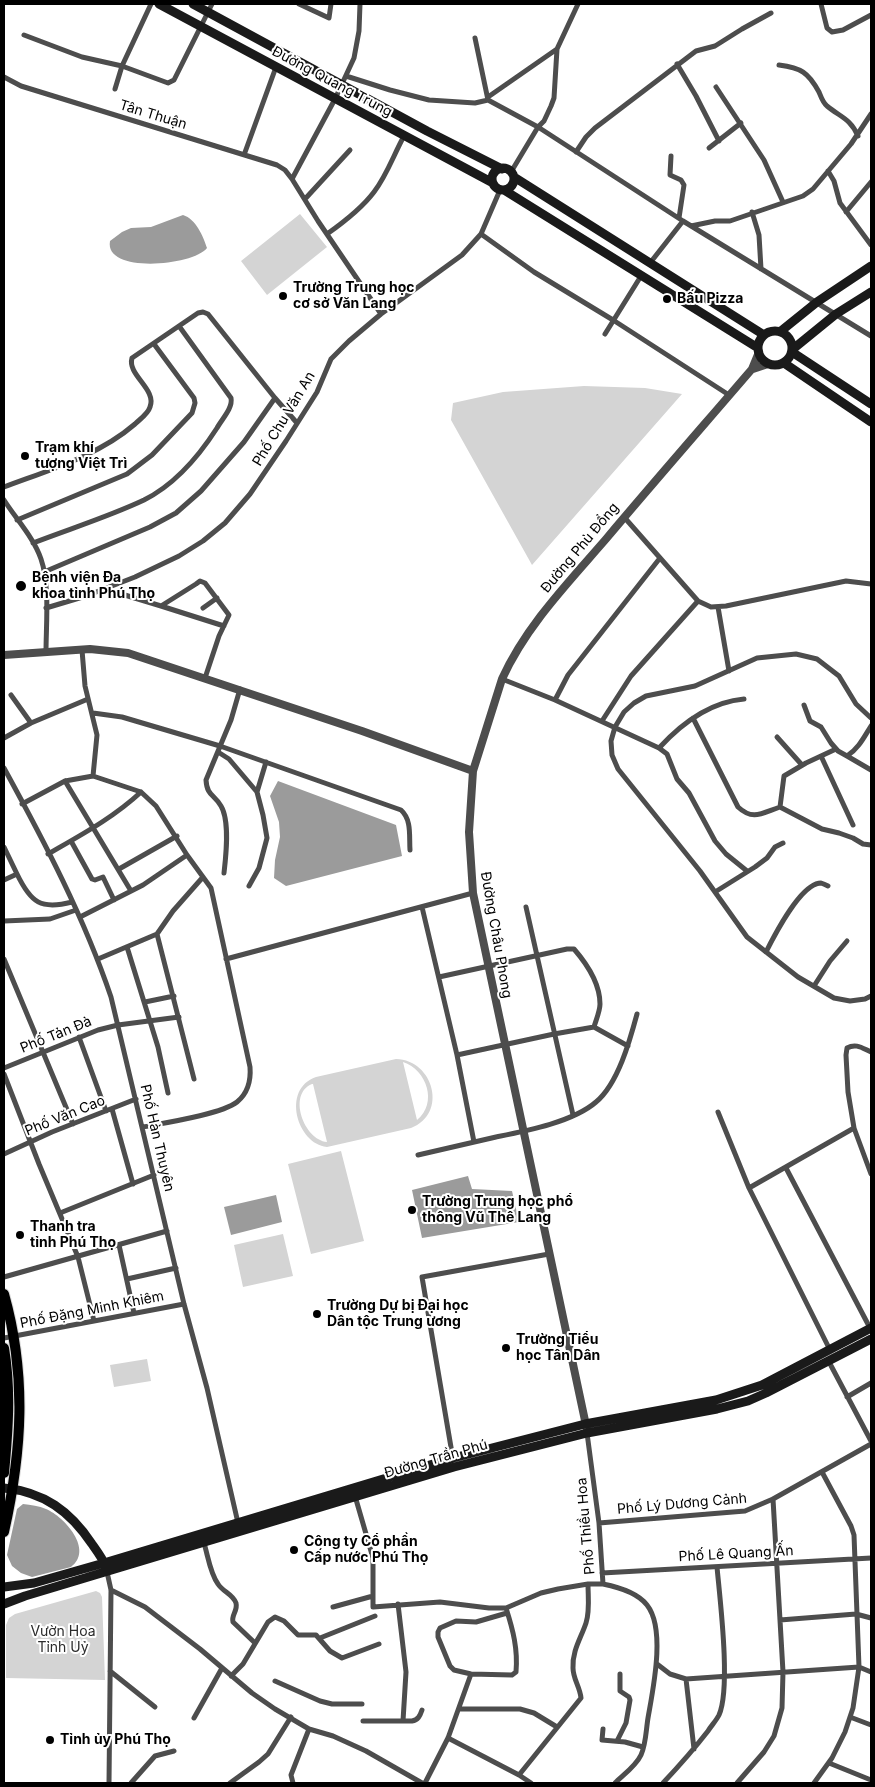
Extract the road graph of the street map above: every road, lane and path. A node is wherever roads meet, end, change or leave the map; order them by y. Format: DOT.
graph roads {
  1 [pos="151,4"];
  2 [pos="159,4"];
  3 [pos="193,4"];
  4 [pos="299,4"];
  5 [pos="331,4"];
  6 [pos="360,4"];
  7 [pos="578,4"];
  8 [pos="821,4"];
  9 [pos="210,8"];
  10 [pos="771,13"];
  11 [pos="871,15"];
  12 [pos="200,26"];
  13 [pos="24,35"];
  14 [pos="475,38"];
  15 [pos="557,49"];
  16 [pos="677,64"];
  17 [pos="779,65"];
  18 [pos="122,66"];
  19 [pos="276,67"];
  20 [pos="4,77"];
  21 [pos="344,81"];
  22 [pos="716,87"];
  23 [pos="115,89"];
  24 [pos="335,99"];
  25 [pos="488,99"];
  26 [pos="871,114"];
  27 [pos="741,123"];
  28 [pos="538,127"];
  29 [pos="404,136"];
  30 [pos="858,136"];
  31 [pos="719,141"];
  32 [pos="709,148"];
  33 [pos="350,150"];
  34 [pos="576,152"];
  35 [pos="244,155"];
  36 [pos="672,156"];
  37 [pos="828,171"];
  38 [pos="509,173"];
  39 [pos="292,179"];
  40 [pos="871,182"];
  41 [pos="499,187"];
  42 [pos="305,199"];
  43 [pos="783,202"];
  44 [pos="752,212"];
  45 [pos="846,212"];
  46 [pos="681,220"];
  47 [pos="691,226"];
  48 [pos="327,234"];
  49 [pos="481,234"];
  50 [pos="871,244"];
  51 [pos="650,264"];
  52 [pos="871,266"];
  53 [pos="762,269"];
  54 [pos="641,276"];
  55 [pos="871,292"];
  56 [pos="818,302"];
  57 [pos="381,314"];
  58 [pos="836,314"];
  59 [pos="613,320"];
  60 [pos="179,326"];
  61 [pos="781,331"];
  62 [pos="605,334"];
  63 [pos="764,335"];
  64 [pos="871,336"];
  65 [pos="154,344"];
  66 [pos="758,350"];
  67 [pos="793,350"];
  68 [pos="784,363"];
  69 [pos="768,364"];
  70 [pos="752,369"];
  71 [pos="730,395"];
  72 [pos="275,398"];
  73 [pos="871,404"];
  74 [pos="297,422"];
  75 [pos="871,422"];
  76 [pos="4,487"];
  77 [pos="4,500"];
  78 [pos="624,517"];
  79 [pos="17,520"];
  80 [pos="32,542"];
  81 [pos="660,558"];
  82 [pos="44,572"];
  83 [pos="871,584"];
  84 [pos="104,589"];
  85 [pos="217,598"];
  86 [pos="698,601"];
  87 [pos="160,606"];
  88 [pos="718,606"];
  89 [pos="46,608"];
  90 [pos="203,608"];
  91 [pos="224,626"];
  92 [pos="82,650"];
  93 [pos="46,652"];
  94 [pos="4,655"];
  95 [pos="729,671"];
  96 [pos="205,678"];
  97 [pos="502,680"];
  98 [pos="240,689"];
  99 [pos="11,695"];
  100 [pos="88,699"];
  101 [pos="744,699"];
  102 [pos="555,700"];
  103 [pos="804,705"];
  104 [pos="93,713"];
  105 [pos="693,718"];
  106 [pos="871,718"];
  107 [pos="602,721"];
  108 [pos="31,723"];
  109 [pos="871,726"];
  110 [pos="615,727"];
  111 [pos="777,737"];
  112 [pos="4,738"];
  113 [pos="220,746"];
  114 [pos="659,748"];
  115 [pos="836,749"];
  116 [pos="218,752"];
  117 [pos="821,756"];
  118 [pos="847,756"];
  119 [pos="266,762"];
  120 [pos="802,765"];
  121 [pos="4,768"];
  122 [pos="473,770"];
  123 [pos="871,770"];
  124 [pos="93,776"];
  125 [pos="66,781"];
  126 [pos="141,792"];
  127 [pos="257,792"];
  128 [pos="22,804"];
  129 [pos="780,807"];
  130 [pos="853,825"];
  131 [pos="94,828"];
  132 [pos="177,836"];
  133 [pos="71,841"];
  134 [pos="783,843"];
  135 [pos="4,846"];
  136 [pos="871,846"];
  137 [pos="410,850"];
  138 [pos="48,854"];
  139 [pos="187,855"];
  140 [pos="118,869"];
  141 [pos="747,870"];
  142 [pos="224,873"];
  143 [pos="16,874"];
  144 [pos="203,877"];
  145 [pos="4,880"];
  146 [pos="249,886"];
  147 [pos="828,886"];
  148 [pos="131,891"];
  149 [pos="716,892"];
  150 [pos="473,893"];
  151 [pos="114,900"];
  152 [pos="72,902"];
  153 [pos="422,907"];
  154 [pos="526,907"];
  155 [pos="76,910"];
  156 [pos="80,917"];
  157 [pos="4,921"];
  158 [pos="157,934"];
  159 [pos="847,941"];
  160 [pos="127,947"];
  161 [pos="766,952"];
  162 [pos="537,957"];
  163 [pos="4,959"];
  164 [pos="98,959"];
  165 [pos="226,960"];
  166 [pos="488,968"];
  167 [pos="438,977"];
  168 [pos="814,986"];
  169 [pos="174,996"];
  170 [pos="871,996"];
  171 [pos="145,1002"];
  172 [pos="637,1014"];
  173 [pos="179,1017"];
  174 [pos="151,1021"];
  175 [pos="118,1025"];
  176 [pos="594,1027"];
  177 [pos="554,1034"];
  178 [pos="79,1037"];
  179 [pos="505,1045"];
  180 [pos="628,1046"];
  181 [pos="43,1052"];
  182 [pos="871,1052"];
  183 [pos="457,1056"];
  184 [pos="4,1068"];
  185 [pos="4,1074"];
  186 [pos="194,1079"];
  187 [pos="168,1093"];
  188 [pos="136,1099"];
  189 [pos="112,1109"];
  190 [pos="106,1111"];
  191 [pos="718,1112"];
  192 [pos="573,1115"];
  193 [pos="73,1124"];
  194 [pos="143,1127"];
  195 [pos="854,1128"];
  196 [pos="524,1131"];
  197 [pos="30,1142"];
  198 [pos="474,1142"];
  199 [pos="4,1154"];
  200 [pos="418,1155"];
  201 [pos="786,1168"];
  202 [pos="871,1174"];
  203 [pos="154,1175"];
  204 [pos="132,1184"];
  205 [pos="749,1188"];
  206 [pos="60,1213"];
  207 [pos="167,1232"];
  208 [pos="119,1245"];
  209 [pos="549,1254"];
  210 [pos="78,1257"];
  211 [pos="176,1268"];
  212 [pos="4,1277"];
  213 [pos="127,1279"];
  214 [pos="4,1294"];
  215 [pos="184,1304"];
  216 [pos="134,1313"];
  217 [pos="94,1321"];
  218 [pos="871,1328"];
  219 [pos="9,1337"];
  220 [pos="871,1338"];
  221 [pos="4,1348"];
  222 [pos="827,1355"];
  223 [pos="871,1383"];
  224 [pos="847,1397"];
  225 [pos="586,1428"];
  226 [pos="871,1443"];
  227 [pos="454,1462"];
  228 [pos="822,1472"];
  229 [pos="4,1473"];
  230 [pos="8,1489"];
  231 [pos="353,1492"];
  232 [pos="774,1499"];
  233 [pos="599,1523"];
  234 [pos="239,1526"];
  235 [pos="4,1532"];
  236 [pos="204,1543"];
  237 [pos="871,1558"];
  238 [pos="855,1560"];
  239 [pos="104,1563"];
  240 [pos="777,1563"];
  241 [pos="717,1567"];
  242 [pos="107,1572"];
  243 [pos="602,1573"];
  244 [pos="588,1584"];
  245 [pos="603,1584"];
  246 [pos="4,1587"];
  247 [pos="111,1590"];
  248 [pos="373,1596"];
  249 [pos="4,1604"];
  250 [pos="398,1604"];
  251 [pos="333,1608"];
  252 [pos="506,1611"];
  253 [pos="856,1614"];
  254 [pos="375,1616"];
  255 [pos="871,1618"];
  256 [pos="780,1620"];
  257 [pos="320,1638"];
  258 [pos="255,1643"];
  259 [pos="379,1644"];
  260 [pos="657,1664"];
  261 [pos="858,1667"];
  262 [pos="222,1668"];
  263 [pos="110,1671"];
  264 [pos="782,1672"];
  265 [pos="871,1672"];
  266 [pos="471,1674"];
  267 [pos="620,1674"];
  268 [pos="231,1676"];
  269 [pos="724,1676"];
  270 [pos="686,1679"];
  271 [pos="275,1681"];
  272 [pos="362,1704"];
  273 [pos="155,1706"];
  274 [pos="459,1709"];
  275 [pos="422,1710"];
  276 [pos="291,1717"];
  277 [pos="850,1717"];
  278 [pos="194,1718"];
  279 [pos="363,1721"];
  280 [pos="402,1721"];
  281 [pos="871,1725"];
  282 [pos="557,1727"];
  283 [pos="309,1729"];
  284 [pos="602,1729"];
  285 [pos="448,1738"];
  286 [pos="617,1741"];
  287 [pos="643,1747"];
  288 [pos="694,1749"];
  289 [pos="174,1751"];
  290 [pos="829,1763"];
  291 [pos="519,1776"];
  292 [pos="869,1781"];
  293 [pos="109,1783"];
  294 [pos="131,1783"];
  295 [pos="230,1783"];
  296 [pos="293,1783"];
  297 [pos="423,1783"];
  298 [pos="531,1783"];
  299 [pos="615,1783"];
  300 [pos="663,1783"];
  301 [pos="737,1783"];
  302 [pos="814,1783"];
  1 -- 18 [label="street"];
  2 -- 12 [label="main road, Đường Quang Trung"];
  3 -- 9 [label="main road, Đường Quang Trung"];
  4 -- 5 [label="street"];
  6 -- 21 [label="street"];
  7 -- 15 [label="street"];
  8 -- 11 [label="street"];
  9 -- 12 [label="street"];
  9 -- 21 [label="main road, Đường Quang Trung"];
  10 -- 16 [label="street"];
  12 -- 18 [label="street"];
  12 -- 19 [label="main road, Đường Quang Trung"];
  13 -- 18 [label="street"];
  14 -- 25 [label="street"];
  15 -- 25 [label="street"];
  15 -- 28 [label="street"];
  16 -- 31 [label="street"];
  16 -- 34 [label="street"];
  17 -- 30 [label="street"];
  18 -- 23 [label="street"];
  19 -- 24 [label="main road, Đường Quang Trung"];
  19 -- 35 [label="street"];
  20 -- 35 [label="street, Tân Thuận"];
  21 -- 24 [label="street"];
  21 -- 25 [label="street"];
  21 -- 38 [label="main road, Đường Quang Trung"];
  22 -- 27 [label="street"];
  24 -- 29 [label="main road, Đường Quang Trung"];
  24 -- 39 [label="street"];
  25 -- 28 [label="street"];
  26 -- 30 [label="street"];
  27 -- 31 [label="street"];
  27 -- 43 [label="street"];
  28 -- 34 [label="street"];
  28 -- 38 [label="street"];
  29 -- 41 [label="main road, Đường Quang Trung"];
  29 -- 48 [label="street"];
  30 -- 37 [label="street"];
  31 -- 32 [label="street"];
  33 -- 42 [label="street"];
  34 -- 46 [label="street"];
  35 -- 39 [label="street, Tân Thuận"];
  36 -- 46 [label="street"];
  37 -- 43 [label="street"];
  37 -- 45 [label="street"];
  38 -- 41 [label="main road"];
  38 -- 41 [label="main road"];
  38 -- 51 [label="main road, Đường Quang Trung"];
  39 -- 42 [label="street, Tân Thuận"];
  40 -- 45 [label="street"];
  41 -- 49 [label="street, Phố Chu Văn An"];
  41 -- 54 [label="main road, Đường Quang Trung"];
  42 -- 48 [label="street, Tân Thuận"];
  43 -- 44 [label="street"];
  44 -- 47 [label="street"];
  44 -- 53 [label="street"];
  45 -- 50 [label="street"];
  46 -- 47 [label="street"];
  46 -- 51 [label="street"];
  47 -- 53 [label="street"];
  48 -- 57 [label="street, Tân Thuận"];
  49 -- 57 [label="street, Phố Chu Văn An"];
  49 -- 59 [label="street"];
  51 -- 63 [label="main road, Đường Quang Trung"];
  52 -- 56 [label="main road"];
  53 -- 56 [label="street"];
  54 -- 59 [label="street"];
  54 -- 66 [label="main road, Đường Quang Trung"];
  55 -- 58 [label="main road"];
  56 -- 58 [label="street"];
  56 -- 61 [label="main road"];
  57 -- 74 [label="street, Phố Chu Văn An"];
  58 -- 64 [label="street"];
  58 -- 67 [label="main road"];
  59 -- 62 [label="street"];
  59 -- 71 [label="street"];
  60 -- 65 [label="street"];
  60 -- 72 [label="street"];
  60 -- 80 [label="street"];
  61 -- 63 [label="main road"];
  61 -- 67 [label="main road"];
  63 -- 66 [label="main road"];
  65 -- 76 [label="street"];
  65 -- 79 [label="street"];
  66 -- 69 [label="main road"];
  66 -- 70 [label="street, Đường Phù Đổng"];
  67 -- 68 [label="main road"];
  67 -- 73 [label="main road"];
  68 -- 69 [label="main road"];
  68 -- 75 [label="main road"];
  69 -- 70 [label="street"];
  70 -- 71 [label="street, Đường Phù Đổng"];
  71 -- 78 [label="street, Đường Phù Đổng"];
  72 -- 74 [label="street"];
  72 -- 82 [label="street"];
  74 -- 84 [label="street, Phố Chu Văn An"];
  77 -- 79 [label="street"];
  78 -- 81 [label="street"];
  78 -- 97 [label="street, Đường Phù Đổng"];
  79 -- 80 [label="street"];
  80 -- 82 [label="street"];
  81 -- 86 [label="street"];
  81 -- 102 [label="street"];
  82 -- 89 [label="street"];
  83 -- 88 [label="street"];
  84 -- 87 [label="street"];
  84 -- 89 [label="street, Phố Chu Văn An"];
  85 -- 87 [label="street"];
  85 -- 90 [label="street"];
  85 -- 91 [label="street"];
  86 -- 88 [label="street"];
  86 -- 107 [label="street"];
  87 -- 91 [label="street"];
  88 -- 95 [label="street"];
  89 -- 93 [label="street"];
  91 -- 96 [label="street"];
  92 -- 93 [label="street"];
  92 -- 96 [label="street"];
  92 -- 100 [label="street"];
  93 -- 94 [label="street"];
  95 -- 106 [label="street"];
  95 -- 110 [label="street"];
  96 -- 98 [label="street"];
  97 -- 102 [label="street"];
  97 -- 122 [label="street, Đường Phù Đổng"];
  98 -- 113 [label="street"];
  98 -- 122 [label="street"];
  99 -- 108 [label="street"];
  100 -- 104 [label="street"];
  100 -- 108 [label="street"];
  101 -- 105 [label="street"];
  102 -- 107 [label="street"];
  103 -- 115 [label="street"];
  104 -- 113 [label="street"];
  104 -- 124 [label="street"];
  105 -- 114 [label="street"];
  105 -- 129 [label="street"];
  107 -- 110 [label="street"];
  108 -- 112 [label="street"];
  109 -- 118 [label="street"];
  110 -- 114 [label="street"];
  110 -- 149 [label="street"];
  111 -- 120 [label="street"];
  113 -- 116 [label="street"];
  113 -- 119 [label="street"];
  114 -- 141 [label="street"];
  115 -- 117 [label="street"];
  115 -- 118 [label="street"];
  116 -- 127 [label="street"];
  116 -- 142 [label="street"];
  117 -- 120 [label="street"];
  117 -- 130 [label="street"];
  118 -- 123 [label="street"];
  119 -- 127 [label="street"];
  119 -- 137 [label="street"];
  120 -- 129 [label="street"];
  121 -- 128 [label="street, Phố Hàn Thuyên"];
  122 -- 150 [label="street, Đường Châu Phong"];
  124 -- 125 [label="street"];
  124 -- 126 [label="street"];
  125 -- 128 [label="street"];
  125 -- 131 [label="street"];
  126 -- 131 [label="street"];
  126 -- 132 [label="street"];
  127 -- 146 [label="street"];
  128 -- 138 [label="street, Phố Hàn Thuyên"];
  129 -- 136 [label="street"];
  131 -- 133 [label="street"];
  131 -- 140 [label="street"];
  132 -- 139 [label="street"];
  132 -- 140 [label="street"];
  133 -- 138 [label="street"];
  133 -- 151 [label="street"];
  134 -- 141 [label="street"];
  135 -- 143 [label="street"];
  138 -- 152 [label="street, Phố Hàn Thuyên"];
  139 -- 144 [label="street"];
  139 -- 148 [label="street"];
  140 -- 148 [label="street"];
  141 -- 149 [label="street"];
  143 -- 145 [label="street"];
  143 -- 152 [label="street"];
  144 -- 158 [label="street"];
  144 -- 165 [label="street"];
  147 -- 161 [label="street"];
  148 -- 151 [label="street"];
  149 -- 161 [label="street"];
  150 -- 153 [label="street"];
  150 -- 166 [label="street, Đường Châu Phong"];
  151 -- 156 [label="street"];
  152 -- 155 [label="street, Phố Hàn Thuyên"];
  153 -- 165 [label="street"];
  153 -- 167 [label="street"];
  154 -- 162 [label="street"];
  155 -- 156 [label="street, Phố Hàn Thuyên"];
  155 -- 157 [label="street"];
  156 -- 164 [label="street, Phố Hàn Thuyên"];
  158 -- 160 [label="street"];
  158 -- 169 [label="street"];
  159 -- 168 [label="street"];
  160 -- 164 [label="street"];
  160 -- 171 [label="street"];
  161 -- 168 [label="street"];
  162 -- 166 [label="street"];
  162 -- 176 [label="street"];
  162 -- 177 [label="street"];
  163 -- 181 [label="street"];
  164 -- 175 [label="street, Phố Hàn Thuyên"];
  165 -- 194 [label="street"];
  166 -- 167 [label="street"];
  166 -- 179 [label="street, Đường Châu Phong"];
  167 -- 183 [label="street"];
  168 -- 170 [label="street"];
  169 -- 171 [label="street"];
  169 -- 173 [label="street"];
  171 -- 174 [label="street"];
  172 -- 180 [label="street"];
  173 -- 174 [label="street, Phố Tản Đà"];
  173 -- 186 [label="street"];
  174 -- 175 [label="street, Phố Tản Đà"];
  174 -- 187 [label="street"];
  175 -- 178 [label="street, Phố Tản Đà"];
  175 -- 188 [label="street, Phố Hàn Thuyên"];
  176 -- 177 [label="street"];
  176 -- 180 [label="street"];
  177 -- 179 [label="street"];
  177 -- 192 [label="street"];
  178 -- 181 [label="street, Phố Tản Đà"];
  178 -- 190 [label="street"];
  179 -- 183 [label="street"];
  179 -- 196 [label="street, Đường Châu Phong"];
  180 -- 192 [label="street"];
  181 -- 184 [label="street, Phố Tản Đà"];
  181 -- 193 [label="street"];
  182 -- 195 [label="street"];
  183 -- 198 [label="street"];
  185 -- 197 [label="street"];
  188 -- 189 [label="street, Phố Văn Cao"];
  188 -- 194 [label="street, Phố Hàn Thuyên"];
  189 -- 190 [label="street, Phố Văn Cao"];
  189 -- 204 [label="street"];
  190 -- 193 [label="street, Phố Văn Cao"];
  191 -- 205 [label="street"];
  192 -- 196 [label="street"];
  193 -- 197 [label="street, Phố Văn Cao"];
  194 -- 203 [label="street, Phố Hàn Thuyên"];
  195 -- 201 [label="street"];
  195 -- 202 [label="street"];
  196 -- 198 [label="street"];
  196 -- 209 [label="street, Đường Châu Phong"];
  197 -- 199 [label="street, Phố Văn Cao"];
  197 -- 206 [label="street"];
  198 -- 200 [label="street"];
  201 -- 205 [label="street"];
  201 -- 218 [label="street"];
  203 -- 204 [label="street"];
  203 -- 207 [label="street, Phố Hàn Thuyên"];
  204 -- 206 [label="street"];
  205 -- 222 [label="street"];
  206 -- 210 [label="street"];
  207 -- 208 [label="street"];
  207 -- 211 [label="street, Phố Hàn Thuyên"];
  208 -- 210 [label="street"];
  208 -- 213 [label="street"];
  209 -- 225 [label="street, Đường Châu Phong"];
  209 -- 227 [label="street"];
  210 -- 212 [label="street"];
  210 -- 217 [label="street"];
  211 -- 213 [label="street"];
  211 -- 215 [label="street, Phố Hàn Thuyên"];
  213 -- 216 [label="street"];
  214 -- 219 [label="main road"];
  215 -- 216 [label="street, Phố Đặng Minh Khiêm"];
  215 -- 234 [label="street, Phố Hàn Thuyên"];
  216 -- 217 [label="street, Phố Đặng Minh Khiêm"];
  217 -- 219 [label="street, Phố Đặng Minh Khiêm"];
  218 -- 222 [label="main road, Đường Trần Phú"];
  219 -- 230 [label="main road"];
  220 -- 222 [label="main road, Đường Trần Phú"];
  221 -- 229 [label="main road"];
  222 -- 224 [label="street"];
  222 -- 225 [label="main road, Đường Trần Phú"];
  223 -- 224 [label="street"];
  224 -- 226 [label="street"];
  225 -- 227 [label="main road, Đường Trần Phú"];
  225 -- 233 [label="street, Phố Thiều Hoa"];
  226 -- 228 [label="street, Phố Lý Dương Cảnh"];
  227 -- 231 [label="main road, Đường Trần Phú"];
  228 -- 232 [label="street, Phố Lý Dương Cảnh"];
  228 -- 238 [label="street"];
  230 -- 235 [label="main road"];
  230 -- 239 [label="main road"];
  231 -- 234 [label="main road, Đường Trần Phú"];
  231 -- 248 [label="street"];
  232 -- 233 [label="street, Phố Lý Dương Cảnh"];
  232 -- 240 [label="street"];
  233 -- 243 [label="street, Phố Thiều Hoa"];
  234 -- 236 [label="main road, Đường Trần Phú"];
  234 -- 239 [label="main road, Đường Trần Phú"];
  236 -- 242 [label="main road, Đường Trần Phú"];
  236 -- 258 [label="street"];
  237 -- 238 [label="street, Phố Lê Quang Ấn"];
  238 -- 240 [label="street, Phố Lê Quang Ấn"];
  238 -- 253 [label="street"];
  239 -- 242 [label="main road"];
  239 -- 246 [label="main road, Đường Trần Phú"];
  240 -- 241 [label="street, Phố Lê Quang Ấn"];
  240 -- 256 [label="street"];
  241 -- 243 [label="street, Phố Lê Quang Ấn"];
  241 -- 269 [label="street"];
  242 -- 247 [label="street"];
  242 -- 249 [label="main road, Đường Trần Phú"];
  243 -- 245 [label="street, Phố Thiều Hoa"];
  244 -- 245 [label="street"];
  244 -- 252 [label="street"];
  244 -- 282 [label="street"];
  245 -- 260 [label="street, Phố Thiều Hoa"];
  247 -- 262 [label="street"];
  247 -- 263 [label="street"];
  248 -- 250 [label="street"];
  248 -- 251 [label="street"];
  250 -- 252 [label="street"];
  250 -- 280 [label="street"];
  252 -- 266 [label="street"];
  252 -- 266 [label="street"];
  253 -- 255 [label="street"];
  253 -- 256 [label="street"];
  253 -- 261 [label="street"];
  254 -- 257 [label="street"];
  256 -- 264 [label="street"];
  257 -- 258 [label="street"];
  257 -- 259 [label="street"];
  258 -- 268 [label="street"];
  260 -- 270 [label="street"];
  260 -- 287 [label="street, Phố Thiều Hoa"];
  261 -- 264 [label="street"];
  261 -- 265 [label="street"];
  261 -- 277 [label="street"];
  262 -- 268 [label="street"];
  262 -- 278 [label="street"];
  263 -- 273 [label="street"];
  263 -- 293 [label="street"];
  264 -- 269 [label="street"];
  264 -- 301 [label="street"];
  266 -- 274 [label="street"];
  267 -- 286 [label="street"];
  268 -- 276 [label="street"];
  269 -- 270 [label="street"];
  269 -- 288 [label="street"];
  270 -- 288 [label="street"];
  271 -- 272 [label="street"];
  274 -- 282 [label="street"];
  274 -- 285 [label="street"];
  275 -- 280 [label="street"];
  276 -- 283 [label="street"];
  276 -- 295 [label="street"];
  277 -- 281 [label="street"];
  277 -- 290 [label="street"];
  279 -- 280 [label="street"];
  282 -- 291 [label="street"];
  283 -- 296 [label="street"];
  283 -- 297 [label="street"];
  284 -- 286 [label="street"];
  285 -- 291 [label="street"];
  285 -- 297 [label="street"];
  286 -- 287 [label="street"];
  287 -- 299 [label="street, Phố Thiều Hoa"];
  288 -- 300 [label="street"];
  289 -- 294 [label="street"];
  290 -- 292 [label="street"];
  290 -- 302 [label="street"];
  291 -- 298 [label="street"];
}
